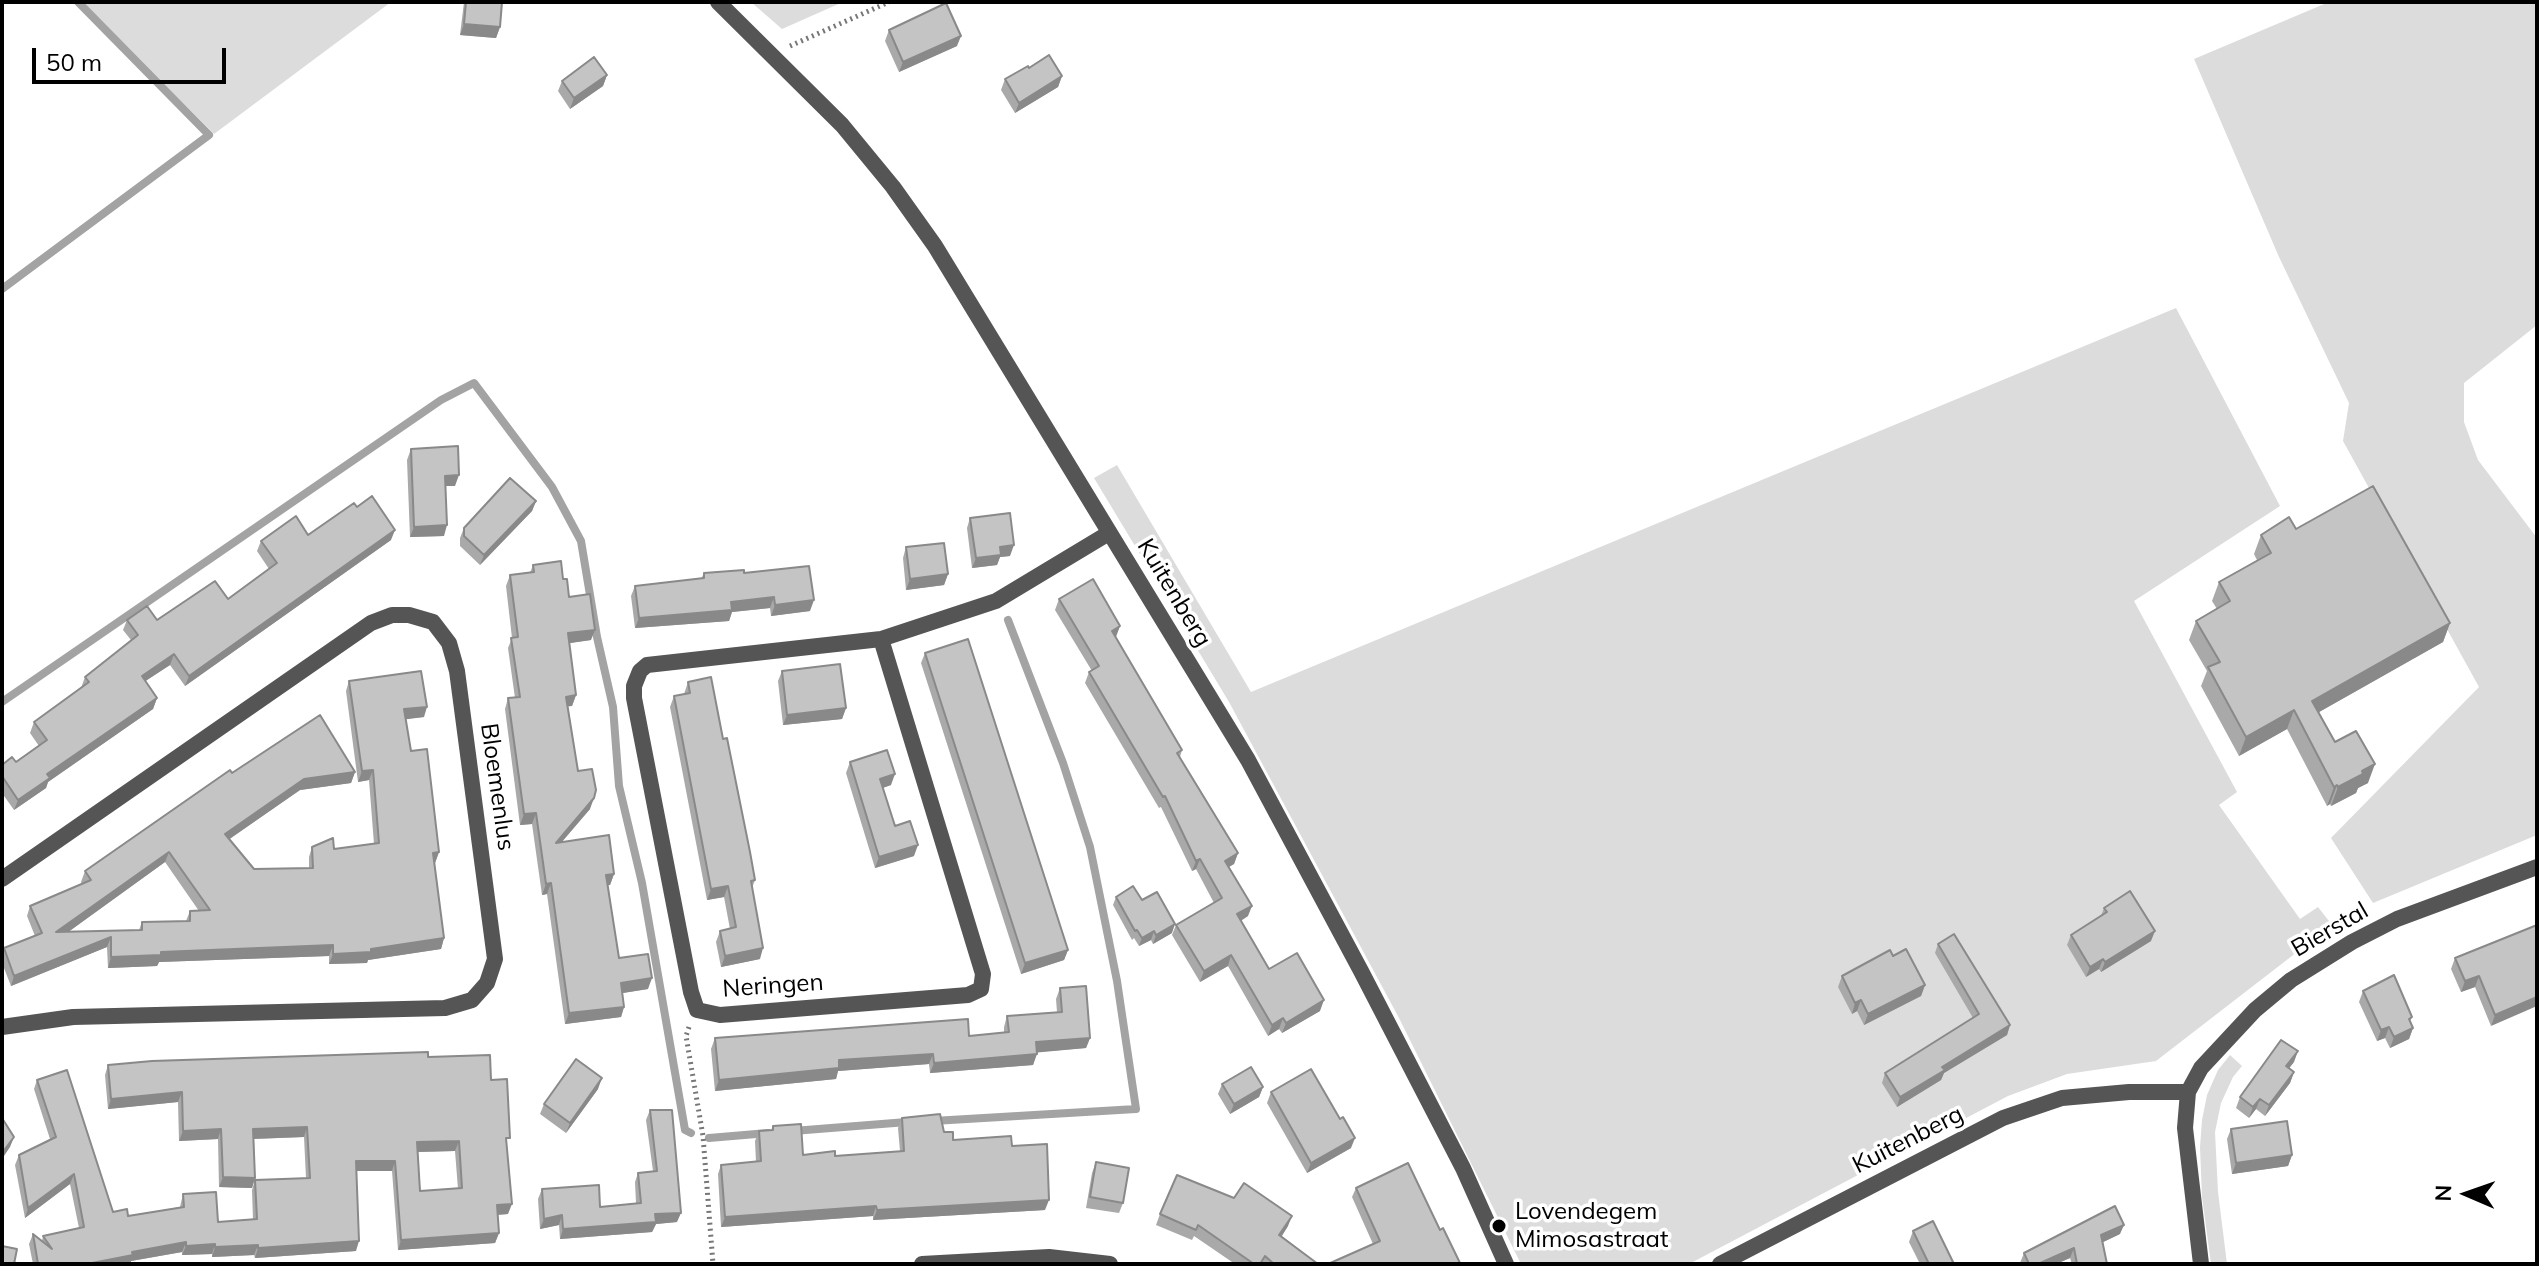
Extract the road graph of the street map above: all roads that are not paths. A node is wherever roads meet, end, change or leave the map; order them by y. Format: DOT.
graph roads {
  1 [pos="718,2"];
  2 [pos="1109,533"];
  3 [pos="881,639"];
  4 [pos="2537,867"];
  5 [pos="2,879"];
  6 [pos="2,1027"];
  7 [pos="2188,1092"];
  8 [pos="922,1264"];
  9 [pos="1110,1264"];
  10 [pos="1506,1264"];
  11 [pos="1720,1264"];
  12 [pos="2201,1264"];
  1 -- 2 [label="street, Kuitenberg"];
  2 -- 3 [label="street, Neringen"];
  2 -- 10 [label="street, Kuitenberg"];
  3 -- 3 [label="street, Neringen"];
  4 -- 7 [label="street, Bierstal"];
  5 -- 6 [label="street, Bloemenlus"];
  7 -- 11 [label="street, Kuitenberg"];
  7 -- 12 [label="street"];
  8 -- 9 [label="street"];
}
